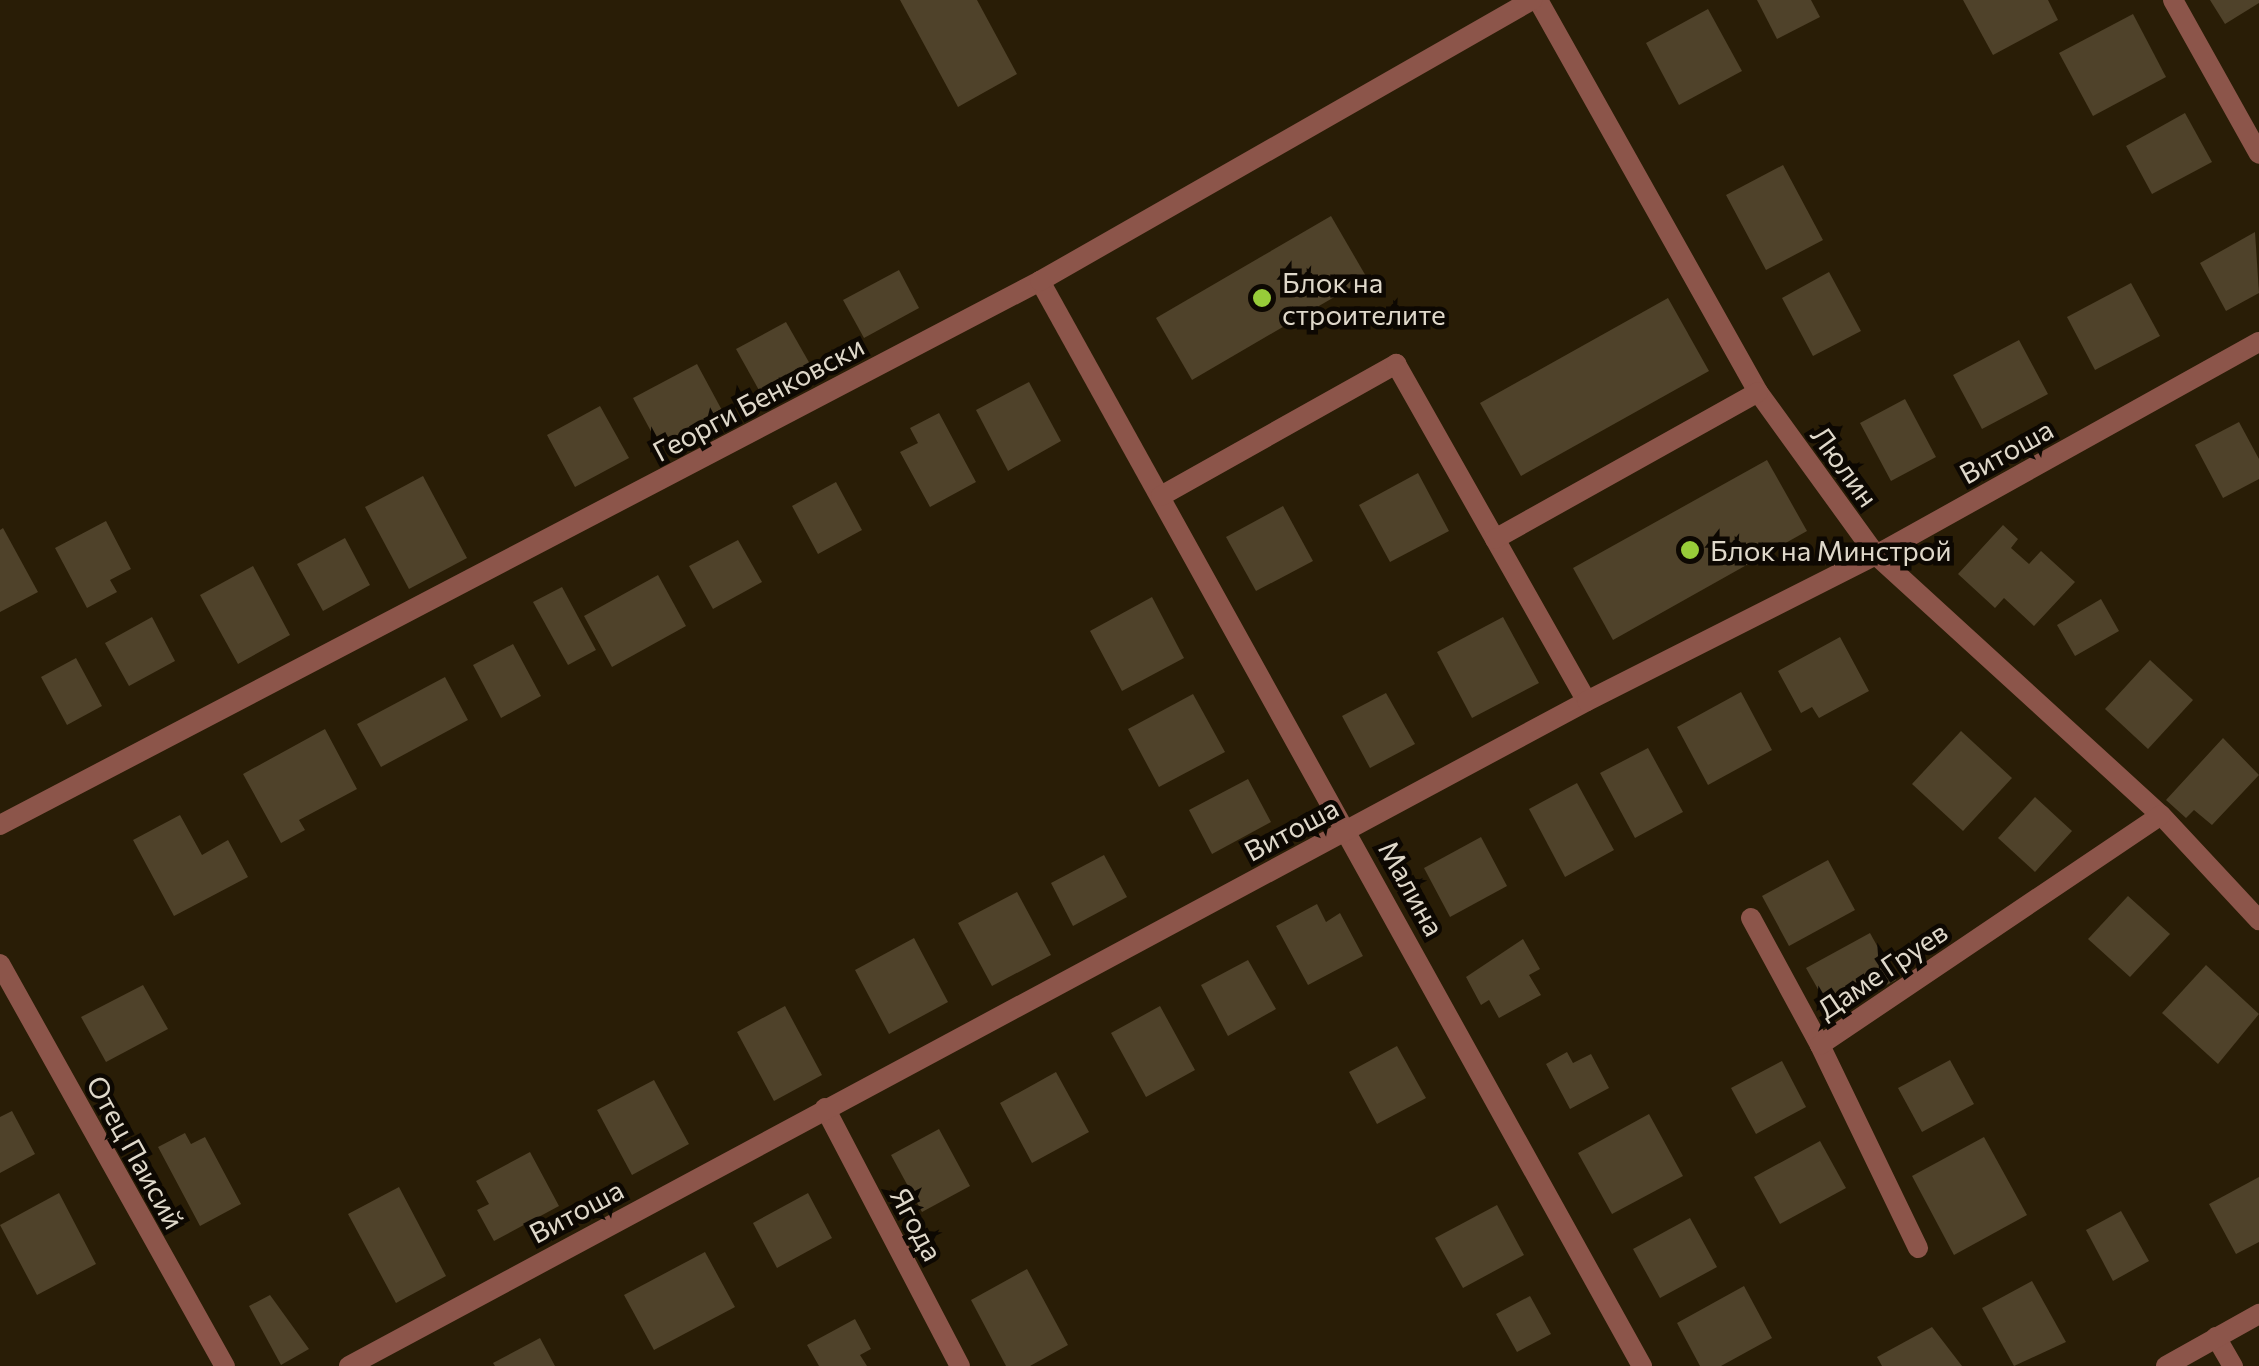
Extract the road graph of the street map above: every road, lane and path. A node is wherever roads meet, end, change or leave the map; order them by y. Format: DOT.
graph roads {
  1 [pos="1535,0"];
  2 [pos="2173,0"];
  3 [pos="2259,154"];
  4 [pos="1040,281"];
  5 [pos="2259,342"];
  6 [pos="1758,392"];
  7 [pos="1161,496"];
  8 [pos="1495,539"];
  9 [pos="1876,555"];
  10 [pos="1587,701"];
  11 [pos="2161,815"];
  12 [pos="0,825"];
  13 [pos="1349,830"];
  14 [pos="1751,918"];
  15 [pos="2259,920"];
  16 [pos="0,964"];
  17 [pos="1820,1045"];
  18 [pos="825,1108"];
  19 [pos="1918,1248"];
  20 [pos="2259,1314"];
  21 [pos="2216,1337"];
  22 [pos="225,1366"];
  23 [pos="348,1366"];
  24 [pos="960,1366"];
  25 [pos="1642,1366"];
  26 [pos="2166,1366"];
  27 [pos="2233,1366"];
  1 -- 4 [label="street, Георги Бенковски"];
  1 -- 6 [label="street, Люлин"];
  2 -- 3 [label="street"];
  4 -- 7 [label="street, Малина"];
  4 -- 12 [label="street, Георги Бенковски"];
  5 -- 9 [label="street, Витоша"];
  6 -- 8 [label="street"];
  6 -- 9 [label="street, Люлин"];
  7 -- 8 [label="street"];
  7 -- 13 [label="street, Малина"];
  8 -- 10 [label="street"];
  9 -- 10 [label="street, Витоша"];
  9 -- 11 [label="street, Люлин"];
  10 -- 13 [label="street, Витоша"];
  11 -- 15 [label="street, Люлин"];
  11 -- 17 [label="street, Даме Груев"];
  13 -- 18 [label="street, Витоша"];
  13 -- 25 [label="street, Малина"];
  14 -- 17 [label="street"];
  16 -- 22 [label="street, Отец Паисий"];
  17 -- 19 [label="street, Даме Груев"];
  18 -- 23 [label="street, Витоша"];
  18 -- 24 [label="street, Ягода"];
  20 -- 21 [label="street"];
  21 -- 26 [label="street"];
  21 -- 27 [label="street"];
}
